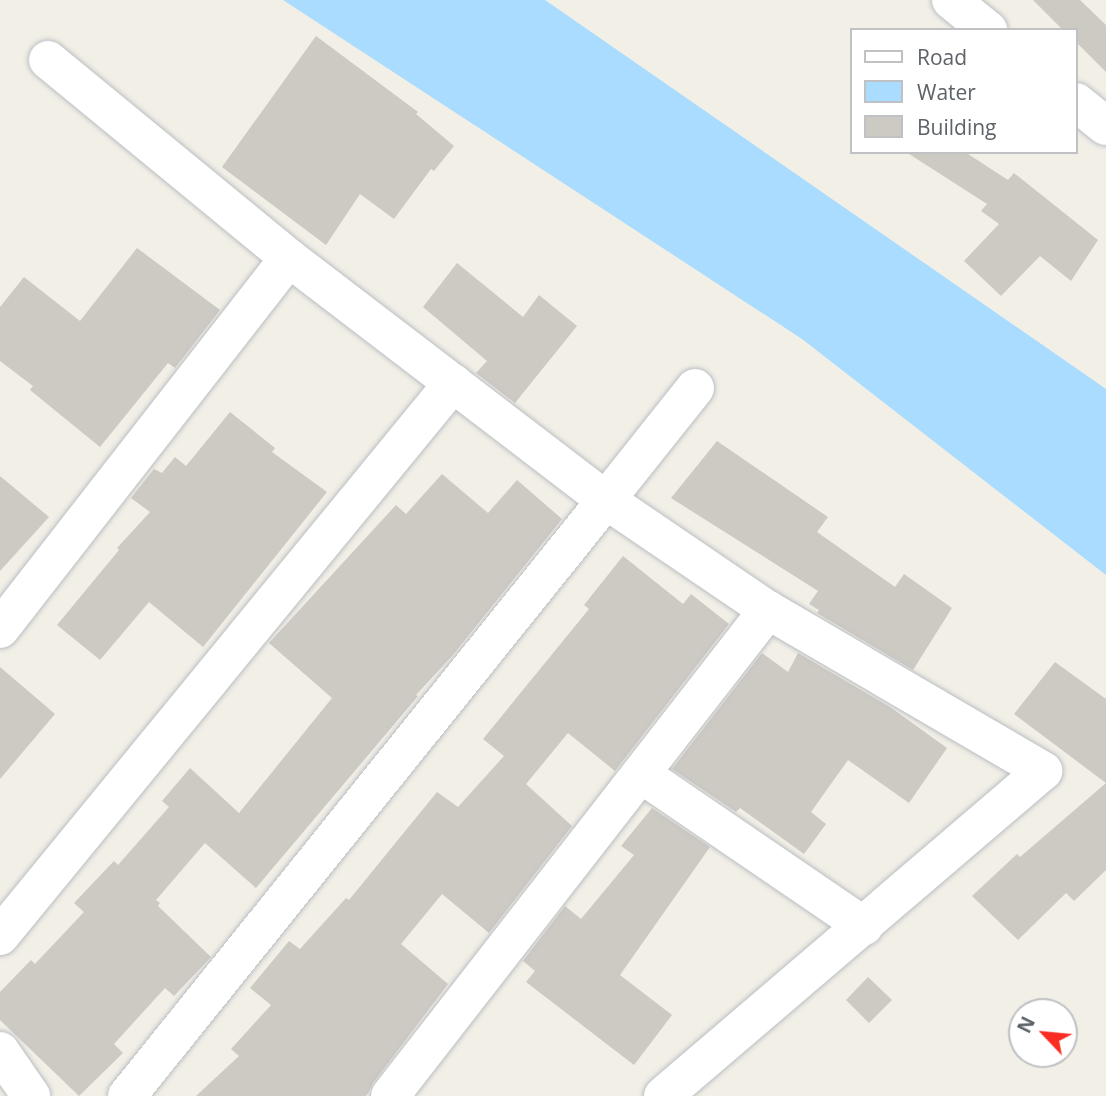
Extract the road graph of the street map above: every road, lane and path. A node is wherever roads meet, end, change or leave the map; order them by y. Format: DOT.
graph roads {
  1 [pos="951,0"];
  2 [pos="986,28"];
  3 [pos="48,60"];
  4 [pos="1078,104"];
  5 [pos="1106,126"];
  6 [pos="289,258"];
  7 [pos="453,383"];
  8 [pos="695,388"];
  9 [pos="606,500"];
  10 [pos="768,610"];
  11 [pos="0,629"];
  12 [pos="641,774"];
  13 [pos="864,926"];
  14 [pos="0,936"];
  15 [pos="0,1051"];
  16 [pos="31,1096"];
  17 [pos="127,1096"];
  18 [pos="390,1096"];
  19 [pos="663,1096"];
  1 -- 2 [label="street"];
  3 -- 6 [label="street"];
  4 -- 5 [label="street"];
  6 -- 7 [label="street"];
  6 -- 11 [label="street"];
  7 -- 9 [label="street"];
  7 -- 14 [label="street"];
  8 -- 9 [label="street"];
  9 -- 10 [label="street"];
  9 -- 17 [label="street"];
  10 -- 12 [label="street"];
  10 -- 13 [label="street"];
  12 -- 13 [label="street"];
  12 -- 18 [label="street"];
  13 -- 19 [label="street"];
  15 -- 16 [label="street"];
}
